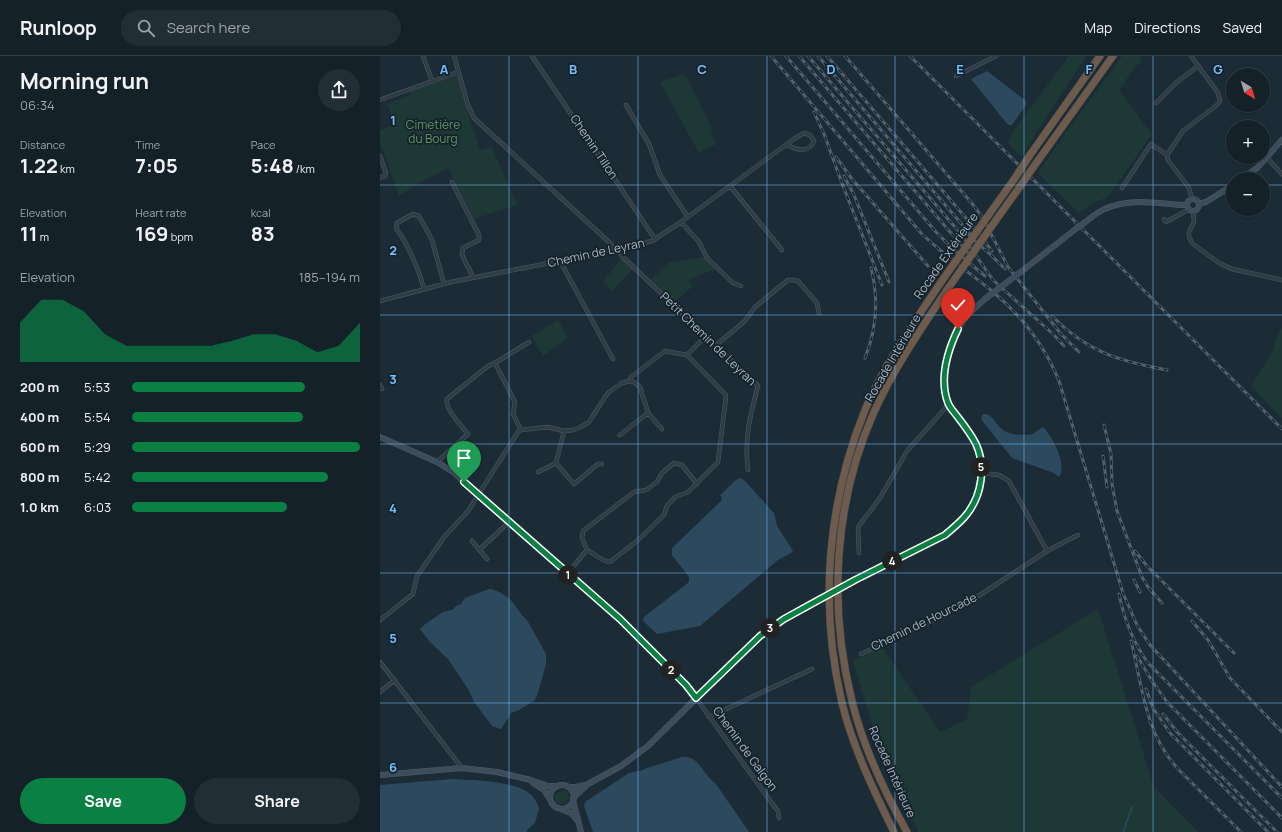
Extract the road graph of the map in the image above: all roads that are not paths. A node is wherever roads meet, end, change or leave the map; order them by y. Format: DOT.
graph roads {
  1 [pos="424,56"];
  2 [pos="454,56"];
  3 [pos="532,56"];
  4 [pos="996,56"];
  5 [pos="1100,56"];
  6 [pos="1113,56"];
  7 [pos="1191,56"];
  8 [pos="1198,66"];
  9 [pos="458,72"];
  10 [pos="956,76"];
  11 [pos="432,81"];
  12 [pos="380,100"];
  13 [pos="1156,103"];
  14 [pos="626,105"];
  15 [pos="1282,140"];
  16 [pos="787,145"];
  17 [pos="1270,154"];
  18 [pos="1167,155"];
  19 [pos="380,156"];
  20 [pos="1270,161"];
  21 [pos="1261,164"];
  22 [pos="1252,172"];
  23 [pos="1282,174"];
  24 [pos="380,178"];
  25 [pos="452,182"];
  26 [pos="730,186"];
  27 [pos="1122,188"];
  28 [pos="1226,189"];
  29 [pos="1192,199"];
  30 [pos="1199,204"];
  31 [pos="1189,209"];
  32 [pos="688,217"];
  33 [pos="1164,218"];
  34 [pos="681,222"];
  35 [pos="655,239"];
  36 [pos="616,249"];
  37 [pos="782,250"];
  38 [pos="560,261"];
  39 [pos="473,277"];
  40 [pos="1282,280"];
  41 [pos="444,284"];
  42 [pos="741,286"];
  43 [pos="424,289"];
  44 [pos="380,301"];
  45 [pos="818,313"];
  46 [pos="706,336"];
  47 [pos="529,342"];
  48 [pos="716,346"];
  49 [pos="687,355"];
  50 [pos="613,359"];
  51 [pos="495,363"];
  52 [pos="630,381"];
  53 [pos="380,385"];
  54 [pos="382,389"];
  55 [pos="949,404"];
  56 [pos="648,413"];
  57 [pos="662,429"];
  58 [pos="521,430"];
  59 [pos="564,431"];
  60 [pos="620,435"];
  61 [pos="380,437"];
  62 [pos="437,462"];
  63 [pos="556,463"];
  64 [pos="602,464"];
  65 [pos="748,470"];
  66 [pos="538,472"];
  67 [pos="982,473"];
  68 [pos="696,484"];
  69 [pos="479,495"];
  70 [pos="509,522"];
  71 [pos="1078,535"];
  72 [pos="472,541"];
  73 [pos="479,550"];
  74 [pos="586,550"];
  75 [pos="1047,551"];
  76 [pos="859,553"];
  77 [pos="487,559"];
  78 [pos="567,574"];
  79 [pos="380,620"];
  80 [pos="861,654"];
  81 [pos="380,662"];
  82 [pos="812,669"];
  83 [pos="395,680"];
  84 [pos="380,692"];
  85 [pos="696,698"];
  86 [pos="709,717"];
  87 [pos="462,768"];
  88 [pos="380,775"];
  89 [pos="523,777"];
  90 [pos="588,784"];
  91 [pos="557,786"];
  92 [pos="568,787"];
  93 [pos="550,799"];
  94 [pos="573,800"];
  95 [pos="561,809"];
  96 [pos="779,818"];
  97 [pos="578,821"];
  98 [pos="581,832"];
  99 [pos="894,832"];
  100 [pos="907,832"];
  1 -- 11 [label="street"];
  2 -- 9 [label="street, Petit Chemin de Leyran"];
  3 -- 35 [label="street, Chemin Tillon"];
  4 -- 10 [label="street"];
  5 -- 99 [label="highway, Rocade Extérieure, bridge"];
  6 -- 100 [label="highway, Rocade Intérieure, bridge"];
  7 -- 8 [label="street"];
  8 -- 13 [label="street"];
  8 -- 18 [label="street"];
  9 -- 11 [label="street"];
  9 -- 36 [label="street, Petit Chemin de Leyran"];
  11 -- 12 [label="street"];
  14 -- 32 [label="street"];
  15 -- 17 [label="street"];
  16 -- 16 [label="street, Chemin de Leyran"];
  16 -- 26 [label="street, Chemin de Leyran"];
  18 -- 27 [label="street"];
  18 -- 29 [label="street"];
  19 -- 24 [label="street"];
  20 -- 23 [label="street"];
  21 -- 22 [label="street"];
  25 -- 39 [label="street"];
  26 -- 32 [label="street, Chemin de Leyran"];
  26 -- 37 [label="street"];
  28 -- 30 [label="street"];
  29 -- 30 [label="street"];
  29 -- 31 [label="street"];
  30 -- 31 [label="street"];
  31 -- 33 [label="street"];
  31 -- 40 [label="street"];
  31 -- 55 [label="street, bridge"];
  32 -- 34 [label="street, Chemin de Leyran"];
  34 -- 35 [label="street, Chemin de Leyran"];
  34 -- 42 [label="street"];
  35 -- 36 [label="street, Chemin de Leyran"];
  36 -- 38 [label="street, Chemin de Leyran"];
  36 -- 46 [label="street, Petit Chemin de Leyran"];
  38 -- 39 [label="street, Chemin de Leyran"];
  38 -- 50 [label="street"];
  39 -- 41 [label="street, Chemin de Leyran"];
  41 -- 43 [label="street, Chemin de Leyran"];
  41 -- 43 [label="street"];
  43 -- 44 [label="street, Chemin de Leyran"];
  45 -- 48 [label="street"];
  46 -- 48 [label="street, Petit Chemin de Leyran"];
  46 -- 49 [label="street"];
  47 -- 51 [label="street"];
  48 -- 65 [label="street, Petit Chemin de Leyran"];
  49 -- 52 [label="street"];
  49 -- 68 [label="street"];
  51 -- 58 [label="street"];
  51 -- 62 [label="street"];
  52 -- 56 [label="street"];
  52 -- 59 [label="street"];
  53 -- 54 [label="street"];
  55 -- 67 [label="street"];
  55 -- 76 [label="street"];
  56 -- 57 [label="street"];
  56 -- 60 [label="street"];
  58 -- 59 [label="street"];
  58 -- 69 [label="street"];
  59 -- 63 [label="street"];
  61 -- 62 [label="street, Chemin de Galgon"];
  62 -- 69 [label="street, Chemin de Galgon"];
  63 -- 64 [label="street"];
  63 -- 66 [label="street"];
  67 -- 75 [label="street"];
  67 -- 85 [label="street, bridge"];
  68 -- 74 [label="street"];
  68 -- 74 [label="street"];
  69 -- 70 [label="street, Chemin de Galgon"];
  69 -- 79 [label="street"];
  70 -- 73 [label="street"];
  70 -- 78 [label="street, Chemin de Galgon"];
  71 -- 75 [label="street, Chemin de Hourcade"];
  72 -- 73 [label="street"];
  73 -- 77 [label="street"];
  74 -- 78 [label="street"];
  75 -- 80 [label="street, Chemin de Hourcade"];
  78 -- 85 [label="street, Chemin de Galgon"];
  81 -- 83 [label="street"];
  82 -- 86 [label="street"];
  83 -- 84 [label="street"];
  83 -- 87 [label="street"];
  85 -- 86 [label="street, Chemin de Galgon"];
  85 -- 90 [label="street"];
  86 -- 96 [label="street, Chemin de Galgon"];
  87 -- 88 [label="street"];
  87 -- 89 [label="street"];
  89 -- 91 [label="street"];
  89 -- 93 [label="street"];
  90 -- 92 [label="street"];
  90 -- 94 [label="street"];
  91 -- 92 [label="street"];
  91 -- 93 [label="street"];
  92 -- 94 [label="street"];
  93 -- 95 [label="street"];
  94 -- 95 [label="street"];
  94 -- 97 [label="street"];
  95 -- 97 [label="street"];
  97 -- 98 [label="street"];
}
